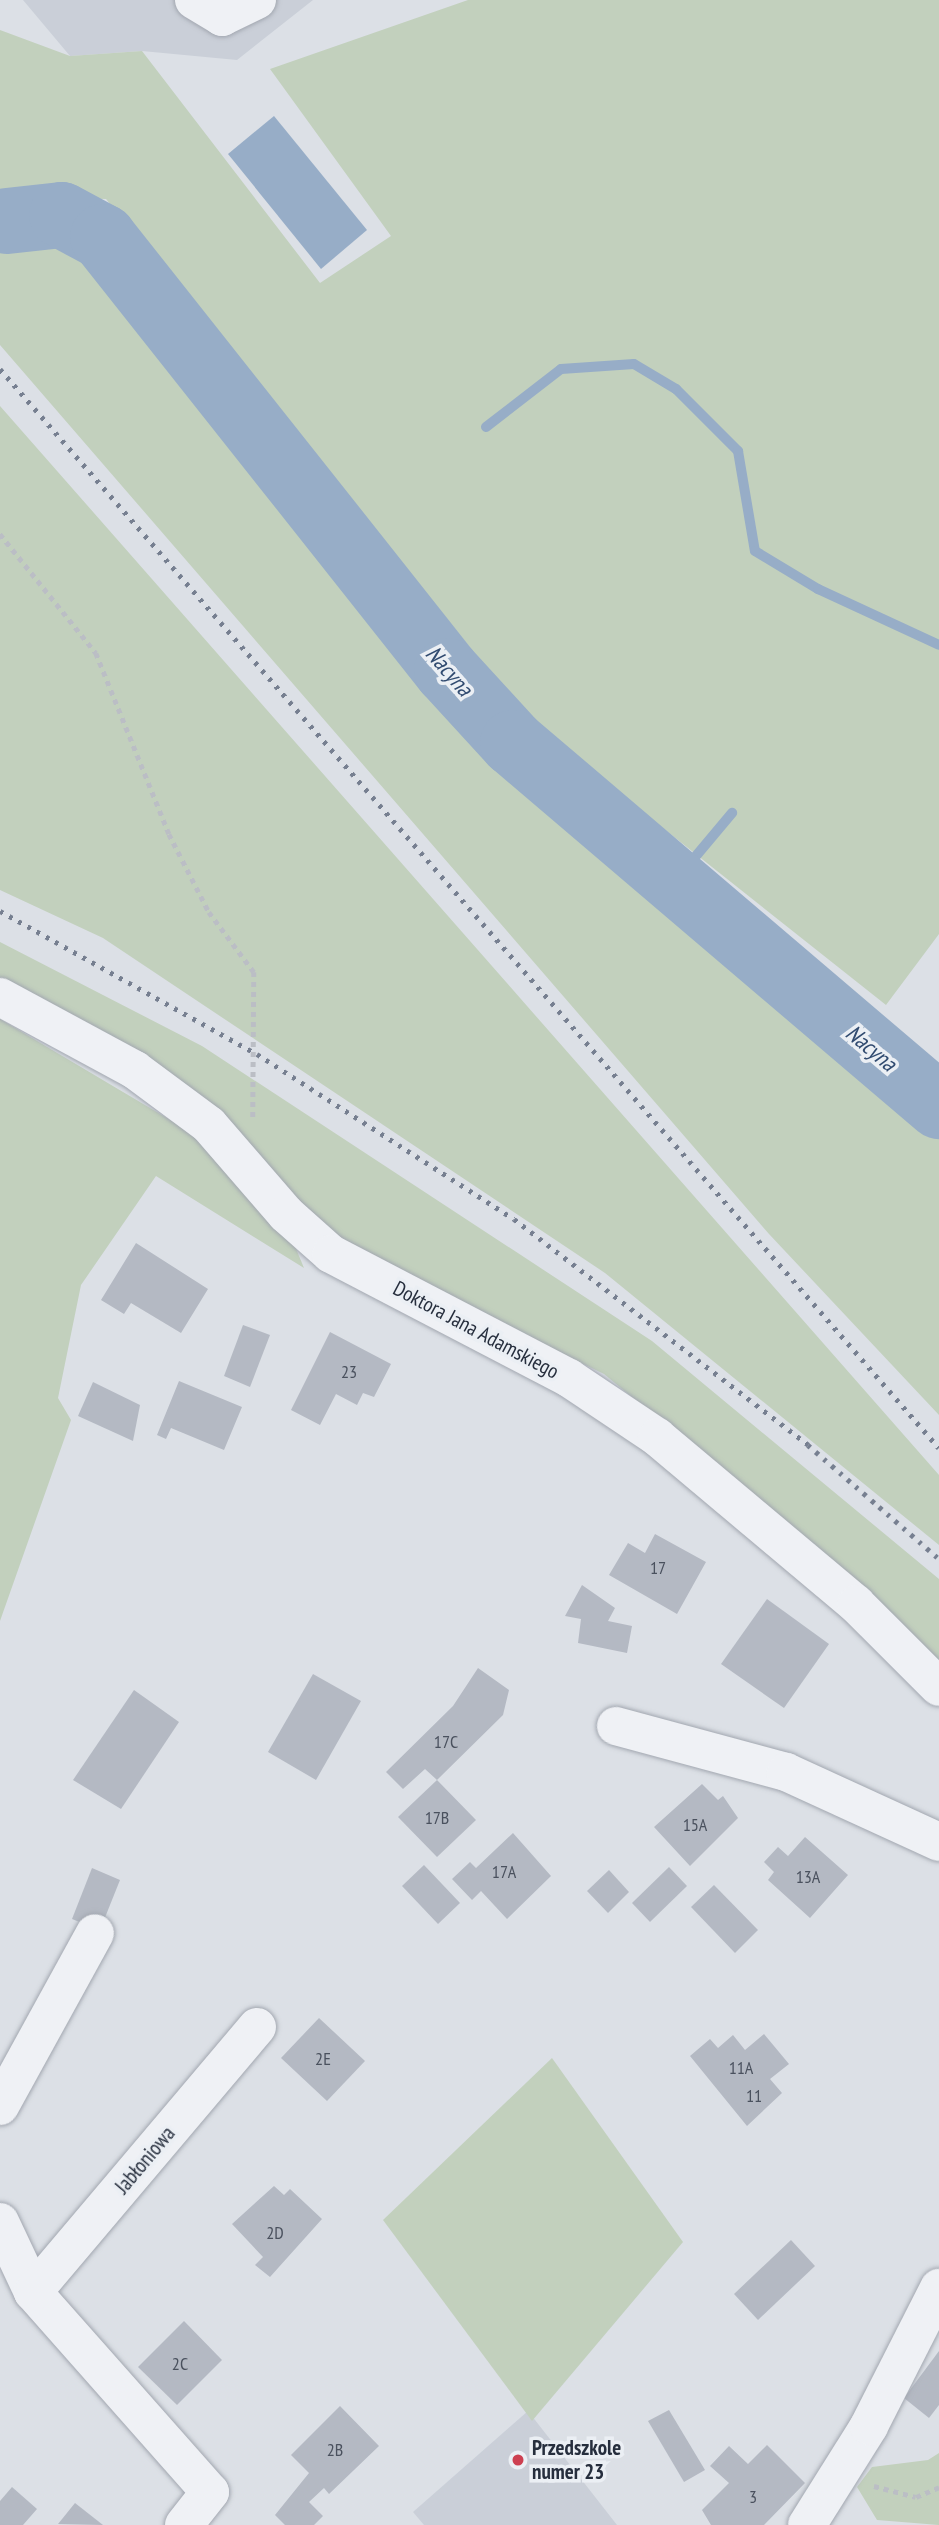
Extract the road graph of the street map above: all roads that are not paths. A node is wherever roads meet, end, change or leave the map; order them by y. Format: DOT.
graph roads {
  1 [pos="194,0"];
  2 [pos="257,0"];
  3 [pos="0,997"];
  4 [pos="939,1687"];
  5 [pos="616,1726"];
  6 [pos="939,1842"];
  7 [pos="95,1933"];
  8 [pos="257,2027"];
  9 [pos="0,2106"];
  10 [pos="0,2222"];
  11 [pos="939,2288"];
  12 [pos="33,2292"];
  13 [pos="184,2525"];
  14 [pos="807,2525"];
  1 -- 2 [label="street"];
  3 -- 4 [label="street, Doktora Jana Adamskiego"];
  5 -- 6 [label="street"];
  7 -- 9 [label="street"];
  8 -- 12 [label="street, Jabłoniowa"];
  10 -- 12 [label="street"];
  11 -- 14 [label="street"];
  12 -- 13 [label="street"];
}
